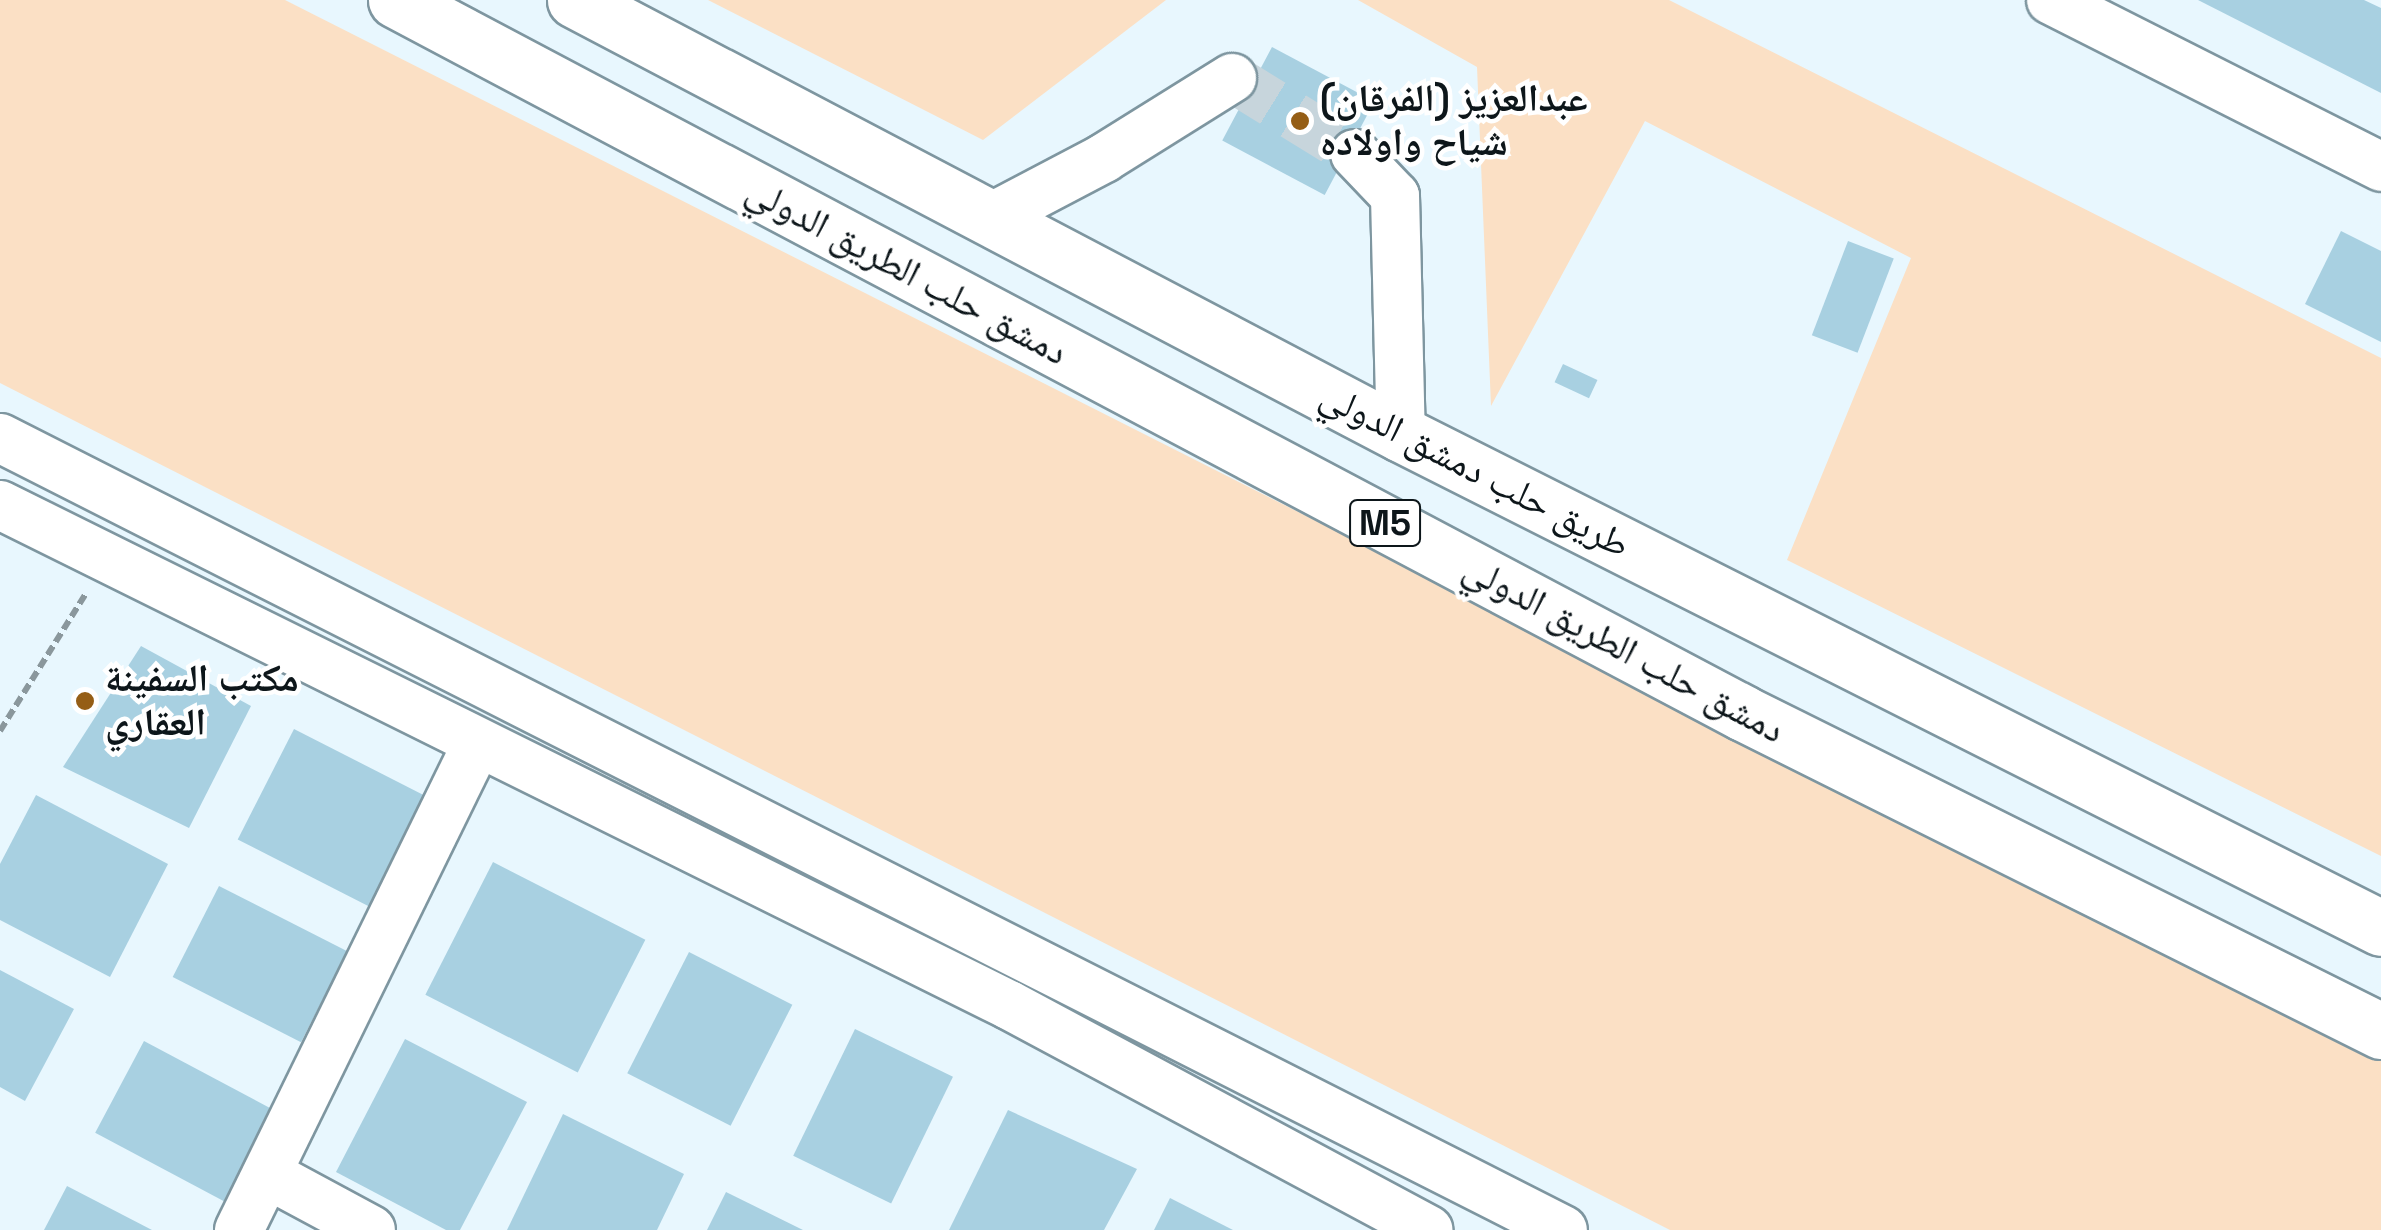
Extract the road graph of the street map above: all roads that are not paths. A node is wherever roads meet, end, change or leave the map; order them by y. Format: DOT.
graph roads {
  1 [pos="396,0"];
  2 [pos="575,0"];
  3 [pos="2050,0"];
  4 [pos="1232,78"];
  5 [pos="1356,154"];
  6 [pos="2381,167"];
  7 [pos="988,219"];
  8 [pos="1401,434"];
  9 [pos="2,442"];
  10 [pos="0,504"];
  11 [pos="477,744"];
  12 [pos="2381,928"];
  13 [pos="2381,1032"];
  14 [pos="266,1174"];
  15 [pos="239,1230"];
  16 [pos="371,1230"];
  17 [pos="1428,1230"];
  18 [pos="1563,1230"];
  1 -- 13 [label="highway, دمشق حلب الطريق الدولي / M5"];
  2 -- 7 [label="highway, طريق حلب دمشق الدولي / M5"];
  3 -- 6 [label="street"];
  4 -- 7 [label="street"];
  5 -- 8 [label="street"];
  7 -- 8 [label="highway, طريق حلب دمشق الدولي / M5"];
  8 -- 12 [label="highway, طريق حلب دمشق الدولي / M5"];
  9 -- 18 [label="street"];
  10 -- 11 [label="street"];
  11 -- 14 [label="street"];
  11 -- 17 [label="street"];
  14 -- 15 [label="street"];
  14 -- 16 [label="street"];
}
